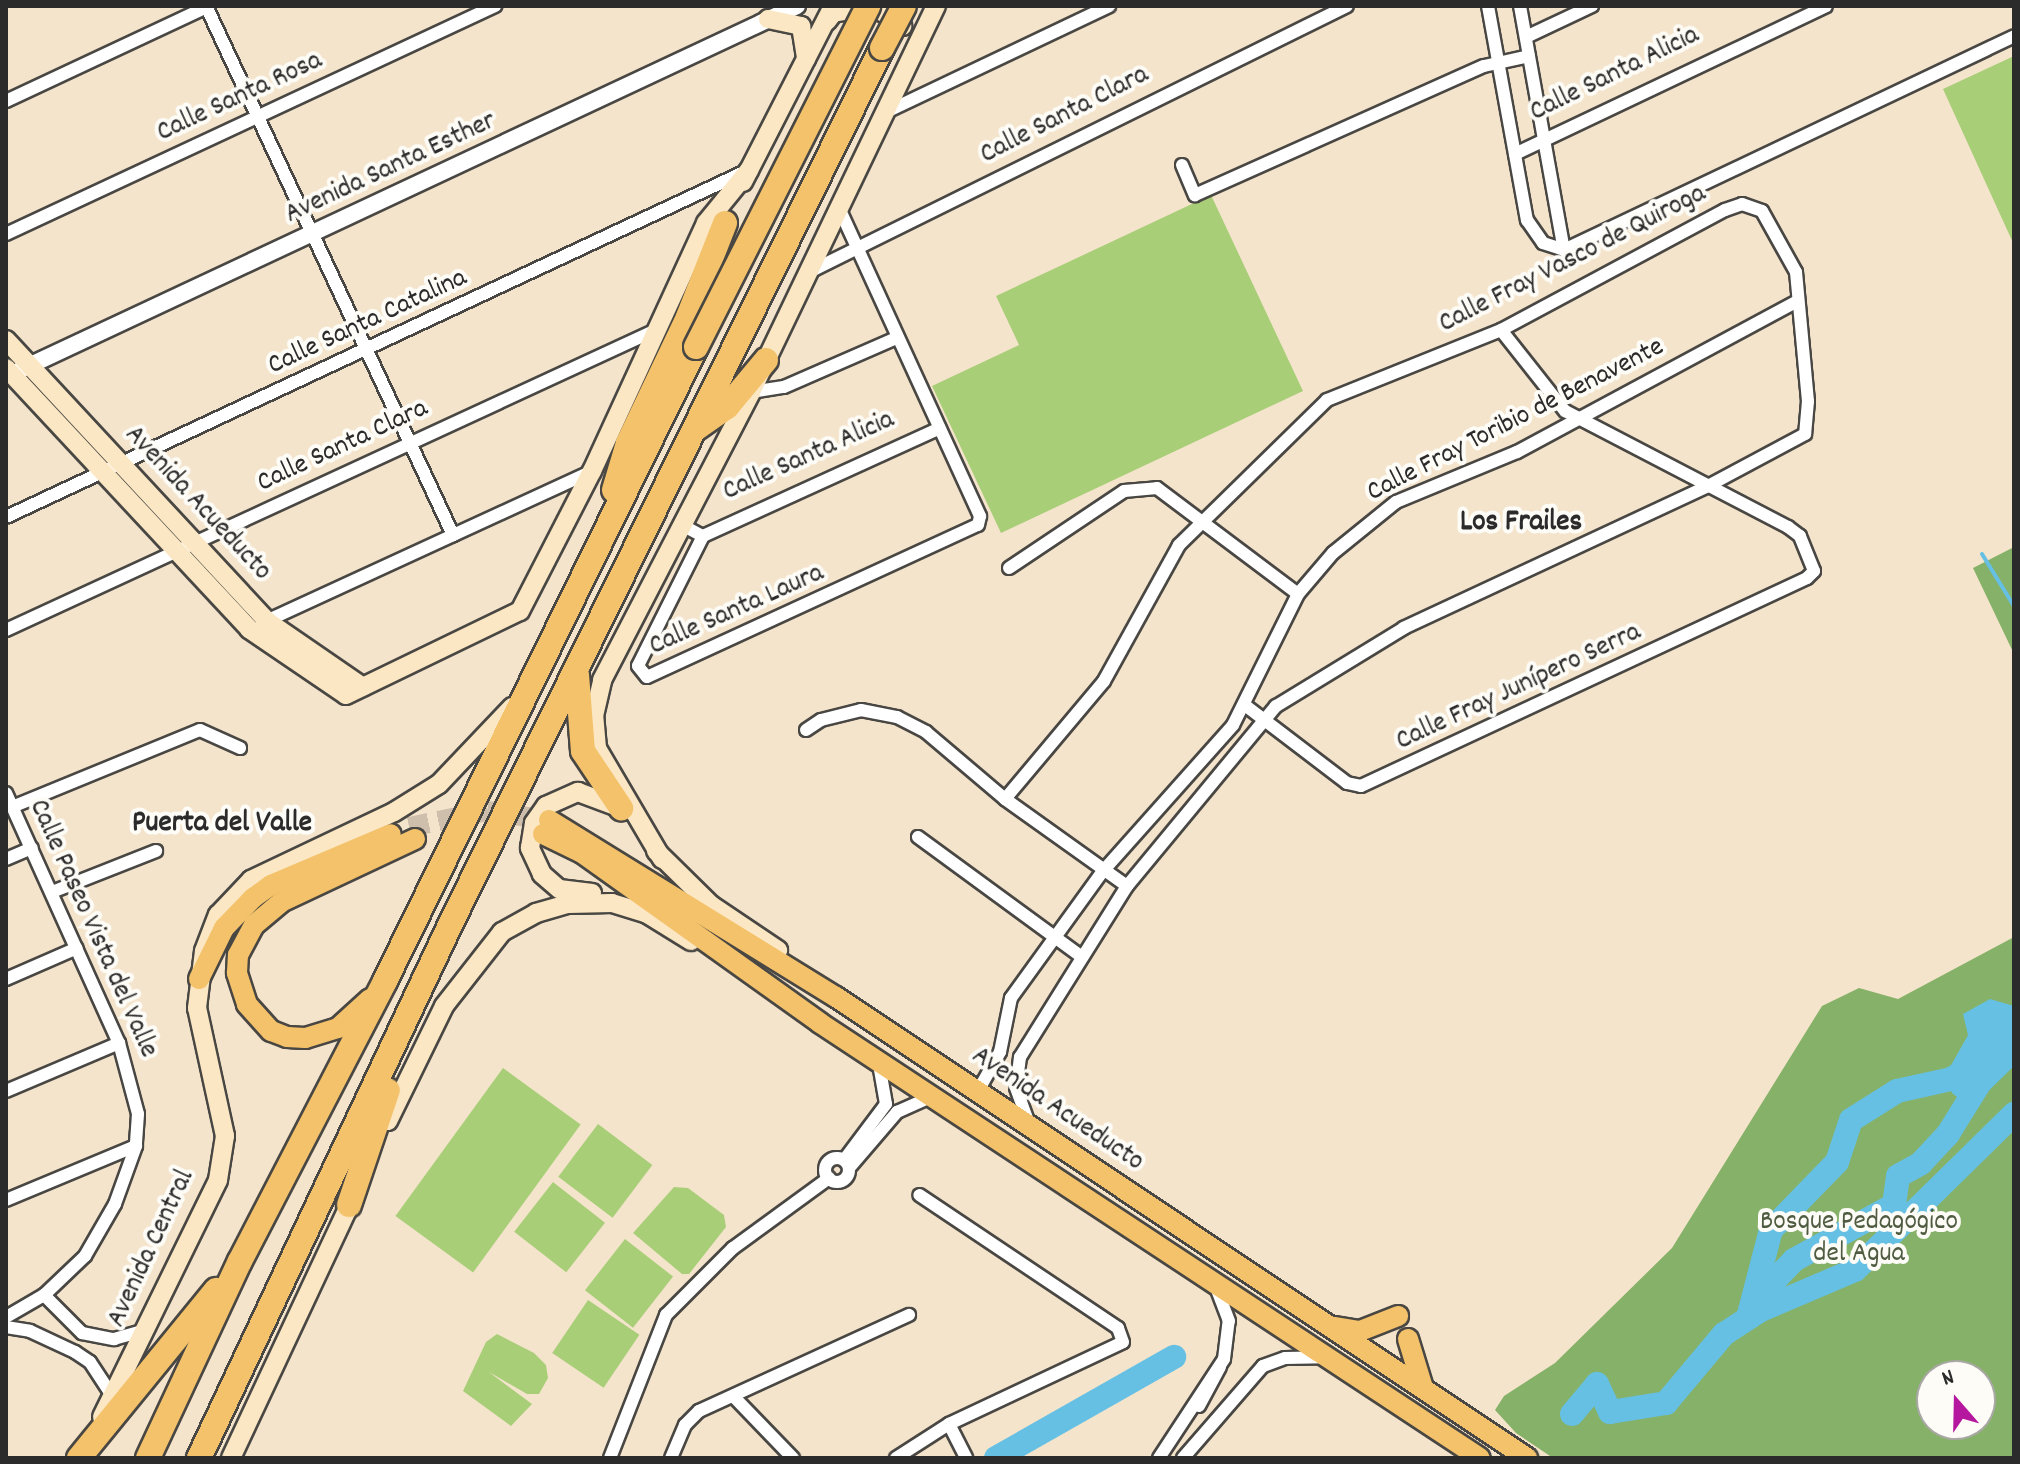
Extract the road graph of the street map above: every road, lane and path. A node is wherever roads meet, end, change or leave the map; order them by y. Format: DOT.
graph roads {
  1 [pos="207,6"];
  2 [pos="495,6"];
  3 [pos="797,6"];
  4 [pos="868,6"];
  5 [pos="888,6"];
  6 [pos="936,6"];
  7 [pos="1109,6"];
  8 [pos="1347,6"];
  9 [pos="1488,6"];
  10 [pos="1520,6"];
  11 [pos="1592,6"];
  12 [pos="1826,6"];
  13 [pos="829,14"];
  14 [pos="903,16"];
  15 [pos="768,19"];
  16 [pos="2014,36"];
  17 [pos="1526,37"];
  18 [pos="1529,56"];
  19 [pos="806,61"];
  20 [pos="1497,62"];
  21 [pos="907,64"];
  22 [pos="6,101"];
  23 [pos="883,113"];
  24 [pos="258,117"];
  25 [pos="1544,140"];
  26 [pos="1515,154"];
  27 [pos="1182,165"];
  28 [pos="749,170"];
  29 [pos="839,208"];
  30 [pos="725,223"];
  31 [pos="6,234"];
  32 [pos="313,234"];
  33 [pos="856,248"];
  34 [pos="1564,250"];
  35 [pos="807,272"];
  36 [pos="1798,301"];
  37 [pos="656,330"];
  38 [pos="1501,330"];
  39 [pos="896,338"];
  40 [pos="6,340"];
  41 [pos="367,350"];
  42 [pos="766,360"];
  43 [pos="30,366"];
  44 [pos="8,373"];
  45 [pos="751,392"];
  46 [pos="1580,419"];
  47 [pos="940,428"];
  48 [pos="696,430"];
  49 [pos="411,442"];
  50 [pos="122,464"];
  51 [pos="592,471"];
  52 [pos="103,473"];
  53 [pos="1708,486"];
  54 [pos="6,517"];
  55 [pos="1205,520"];
  56 [pos="680,524"];
  57 [pos="453,535"];
  58 [pos="603,535"];
  59 [pos="703,536"];
  60 [pos="194,542"];
  61 [pos="175,550"];
  62 [pos="1009,568"];
  63 [pos="1298,594"];
  64 [pos="267,621"];
  65 [pos="249,629"];
  66 [pos="6,630"];
  67 [pos="577,669"];
  68 [pos="363,687"];
  69 [pos="525,691"];
  70 [pos="1246,706"];
  71 [pos="1262,720"];
  72 [pos="806,730"];
  73 [pos="240,748"];
  74 [pos="6,793"];
  75 [pos="1005,799"];
  76 [pos="12,807"];
  77 [pos="621,808"];
  78 [pos="918,837"];
  79 [pos="32,848"];
  80 [pos="156,851"];
  81 [pos="6,859"];
  82 [pos="662,859"];
  83 [pos="1103,871"];
  84 [pos="1127,886"];
  85 [pos="52,892"];
  86 [pos="649,914"];
  87 [pos="1053,940"];
  88 [pos="77,948"];
  89 [pos="1082,957"];
  90 [pos="745,968"];
  91 [pos="6,979"];
  92 [pos="199,979"];
  93 [pos="385,981"];
  94 [pos="418,993"];
  95 [pos="836,997"];
  96 [pos="119,1043"];
  97 [pos="879,1061"];
  98 [pos="6,1091"];
  99 [pos="978,1091"];
  100 [pos="933,1096"];
  101 [pos="892,1108"];
  102 [pos="1030,1126"];
  103 [pos="136,1146"];
  104 [pos="847,1164"];
  105 [pos="829,1178"];
  106 [pos="919,1195"];
  107 [pos="6,1200"];
  108 [pos="349,1205"];
  109 [pos="240,1261"];
  110 [pos="1212,1281"];
  111 [pos="44,1295"];
  112 [pos="19,1311"];
  113 [pos="909,1315"];
  114 [pos="1398,1316"];
  115 [pos="6,1317"];
  116 [pos="1329,1326"];
  117 [pos="6,1327"];
  118 [pos="145,1330"];
  119 [pos="30,1331"];
  120 [pos="82,1333"];
  121 [pos="1408,1339"];
  122 [pos="75,1352"];
  123 [pos="1327,1357"];
  124 [pos="1423,1388"];
  125 [pos="113,1397"];
  126 [pos="734,1397"];
  127 [pos="949,1424"];
  128 [pos="233,1454"];
  129 [pos="965,1457"];
  130 [pos="79,1458"];
  131 [pos="148,1458"];
  132 [pos="199,1458"];
  133 [pos="610,1458"];
  134 [pos="671,1458"];
  135 [pos="793,1458"];
  136 [pos="896,1458"];
  137 [pos="1159,1458"];
  138 [pos="1183,1458"];
  139 [pos="1480,1458"];
  140 [pos="1527,1458"];
  1 -- 22 [label="street"];
  1 -- 24 [label="street"];
  2 -- 24 [label="street, Calle Santa Rosa"];
  3 -- 15 [label="street, Avenida Santa Esther"];
  4 -- 58 [label="highway, bridge"];
  5 -- 14 [label="main road"];
  6 -- 21 [label="main road"];
  7 -- 23 [label="street"];
  8 -- 33 [label="street, Calle Santa Clara"];
  9 -- 20 [label="street"];
  10 -- 17 [label="street"];
  11 -- 17 [label="street"];
  12 -- 25 [label="street, Calle Santa Alicia"];
  13 -- 14 [label="main road"];
  13 -- 19 [label="main road"];
  14 -- 21 [label="main road"];
  14 -- 48 [label="highway, bridge"];
  15 -- 19 [label="main road"];
  15 -- 32 [label="street, Avenida Santa Esther"];
  16 -- 34 [label="street"];
  17 -- 18 [label="street"];
  18 -- 20 [label="street"];
  18 -- 25 [label="street"];
  19 -- 28 [label="main road"];
  20 -- 26 [label="street"];
  20 -- 27 [label="street"];
  21 -- 23 [label="main road"];
  23 -- 29 [label="main road"];
  24 -- 31 [label="street, Calle Santa Rosa"];
  24 -- 32 [label="street"];
  25 -- 26 [label="street, Calle Santa Alicia"];
  25 -- 34 [label="street"];
  26 -- 34 [label="street"];
  28 -- 30 [label="main road"];
  28 -- 37 [label="main road"];
  28 -- 41 [label="street, Calle Santa Catalina"];
  29 -- 33 [label="street"];
  29 -- 35 [label="main road"];
  30 -- 58 [label="highway"];
  32 -- 41 [label="street"];
  32 -- 43 [label="street, Avenida Santa Esther"];
  33 -- 35 [label="street, Calle Santa Clara"];
  33 -- 39 [label="street"];
  35 -- 42 [label="main road"];
  36 -- 38 [label="street, Calle Fray Vasco de Quiroga"];
  36 -- 46 [label="street, Calle Fray Toribio de Benavente"];
  36 -- 53 [label="street"];
  37 -- 49 [label="street, Calle Santa Clara"];
  37 -- 51 [label="main road"];
  38 -- 46 [label="street"];
  38 -- 55 [label="street, Calle Fray Vasco de Quiroga"];
  39 -- 45 [label="street"];
  39 -- 47 [label="street"];
  40 -- 43 [label="main road, Avenida Acueducto"];
  41 -- 49 [label="street"];
  41 -- 50 [label="street, Calle Santa Catalina"];
  42 -- 45 [label="main road"];
  42 -- 48 [label="highway"];
  43 -- 44 [label="street, Avenida Santa Esther"];
  43 -- 50 [label="main road, Avenida Acueducto"];
  44 -- 52 [label="main road, Avenida Acueducto"];
  45 -- 56 [label="main road"];
  46 -- 53 [label="street"];
  46 -- 63 [label="street, Calle Fray Toribio de Benavente"];
  47 -- 59 [label="street, Calle Santa Alicia"];
  47 -- 59 [label="street, Calle Santa Laura"];
  48 -- 67 [label="highway"];
  49 -- 57 [label="street"];
  49 -- 60 [label="street, Calle Santa Clara"];
  50 -- 52 [label="street, Calle Santa Catalina"];
  50 -- 60 [label="main road, Avenida Acueducto"];
  51 -- 57 [label="street"];
  51 -- 68 [label="main road"];
  52 -- 54 [label="street, Calle Santa Catalina"];
  52 -- 61 [label="main road, Avenida Acueducto"];
  53 -- 71 [label="street"];
  53 -- 71 [label="street, Calle Fray Junípero Serra"];
  55 -- 62 [label="street"];
  55 -- 63 [label="street"];
  55 -- 75 [label="street, Calle Fray Vasco de Quiroga"];
  56 -- 59 [label="street"];
  56 -- 82 [label="main road"];
  57 -- 64 [label="street"];
  58 -- 69 [label="highway"];
  60 -- 61 [label="street, Calle Santa Clara"];
  60 -- 64 [label="main road, Avenida Acueducto"];
  61 -- 65 [label="main road, Avenida Acueducto"];
  61 -- 66 [label="street, Calle Santa Clara"];
  63 -- 70 [label="street, Calle Fray Toribio de Benavente"];
  64 -- 65 [label="street"];
  64 -- 68 [label="main road, Avenida Acueducto"];
  65 -- 68 [label="main road, Avenida Acueducto"];
  67 -- 77 [label="highway"];
  67 -- 94 [label="highway"];
  69 -- 92 [label="main road, Avenida Central"];
  69 -- 93 [label="highway"];
  70 -- 71 [label="street, Calle Fray Junípero Serra"];
  70 -- 83 [label="street, Calle Fray Toribio de Benavente"];
  71 -- 84 [label="street"];
  72 -- 75 [label="street"];
  73 -- 76 [label="street"];
  74 -- 76 [label="street, Calle Paseo Vista del Valle"];
  75 -- 83 [label="street"];
  76 -- 79 [label="street, Calle Paseo Vista del Valle"];
  77 -- 82 [label="main road"];
  77 -- 86 [label="main road"];
  78 -- 87 [label="street"];
  79 -- 81 [label="street"];
  79 -- 85 [label="street, Calle Paseo Vista del Valle"];
  80 -- 85 [label="street"];
  82 -- 95 [label="main road"];
  83 -- 84 [label="street"];
  83 -- 87 [label="street, Calle Fray Toribio de Benavente"];
  84 -- 89 [label="street"];
  85 -- 88 [label="street, Calle Paseo Vista del Valle"];
  86 -- 90 [label="main road"];
  86 -- 108 [label="main road"];
  87 -- 89 [label="street"];
  87 -- 99 [label="street, Calle Fray Toribio de Benavente"];
  88 -- 91 [label="street"];
  88 -- 96 [label="street, Calle Paseo Vista del Valle"];
  89 -- 102 [label="street"];
  90 -- 95 [label="main road, Avenida Acueducto"];
  90 -- 97 [label="main road, Avenida Acueducto"];
  92 -- 93 [label="main road"];
  92 -- 118 [label="main road, Avenida Central"];
  93 -- 109 [label="highway"];
  94 -- 108 [label="highway"];
  94 -- 132 [label="highway"];
  95 -- 99 [label="main road, Avenida Acueducto"];
  96 -- 98 [label="street"];
  96 -- 103 [label="street, Calle Paseo Vista del Valle"];
  97 -- 100 [label="main road, Avenida Acueducto"];
  97 -- 101 [label="street"];
  99 -- 102 [label="main road, Avenida Acueducto"];
  100 -- 101 [label="street"];
  100 -- 110 [label="main road, Avenida Acueducto"];
  101 -- 104 [label="street"];
  102 -- 116 [label="main road, Avenida Acueducto"];
  103 -- 107 [label="street"];
  103 -- 111 [label="street, Calle Paseo Vista del Valle"];
  104 -- 105 [label="street"];
  104 -- 105 [label="street"];
  105 -- 133 [label="street"];
  106 -- 127 [label="street"];
  108 -- 128 [label="main road"];
  109 -- 130 [label="highway"];
  109 -- 131 [label="highway"];
  110 -- 123 [label="main road, Avenida Acueducto"];
  110 -- 137 [label="street"];
  111 -- 112 [label="street, Calle Paseo Vista del Valle"];
  111 -- 120 [label="street"];
  112 -- 115 [label="street, Calle Paseo Vista del Valle"];
  112 -- 119 [label="street"];
  113 -- 126 [label="street"];
  114 -- 116 [label="main road"];
  116 -- 124 [label="main road, Avenida Acueducto"];
  117 -- 119 [label="street"];
  118 -- 120 [label="street"];
  118 -- 125 [label="main road, Avenida Central"];
  119 -- 122 [label="street"];
  120 -- 122 [label="street"];
  121 -- 124 [label="main road"];
  122 -- 125 [label="street"];
  123 -- 138 [label="street"];
  123 -- 139 [label="main road, Avenida Acueducto"];
  124 -- 140 [label="main road, Avenida Acueducto"];
  125 -- 130 [label="main road, Avenida Central"];
  126 -- 134 [label="street"];
  126 -- 135 [label="street"];
  127 -- 129 [label="street"];
  127 -- 136 [label="street"];
}
